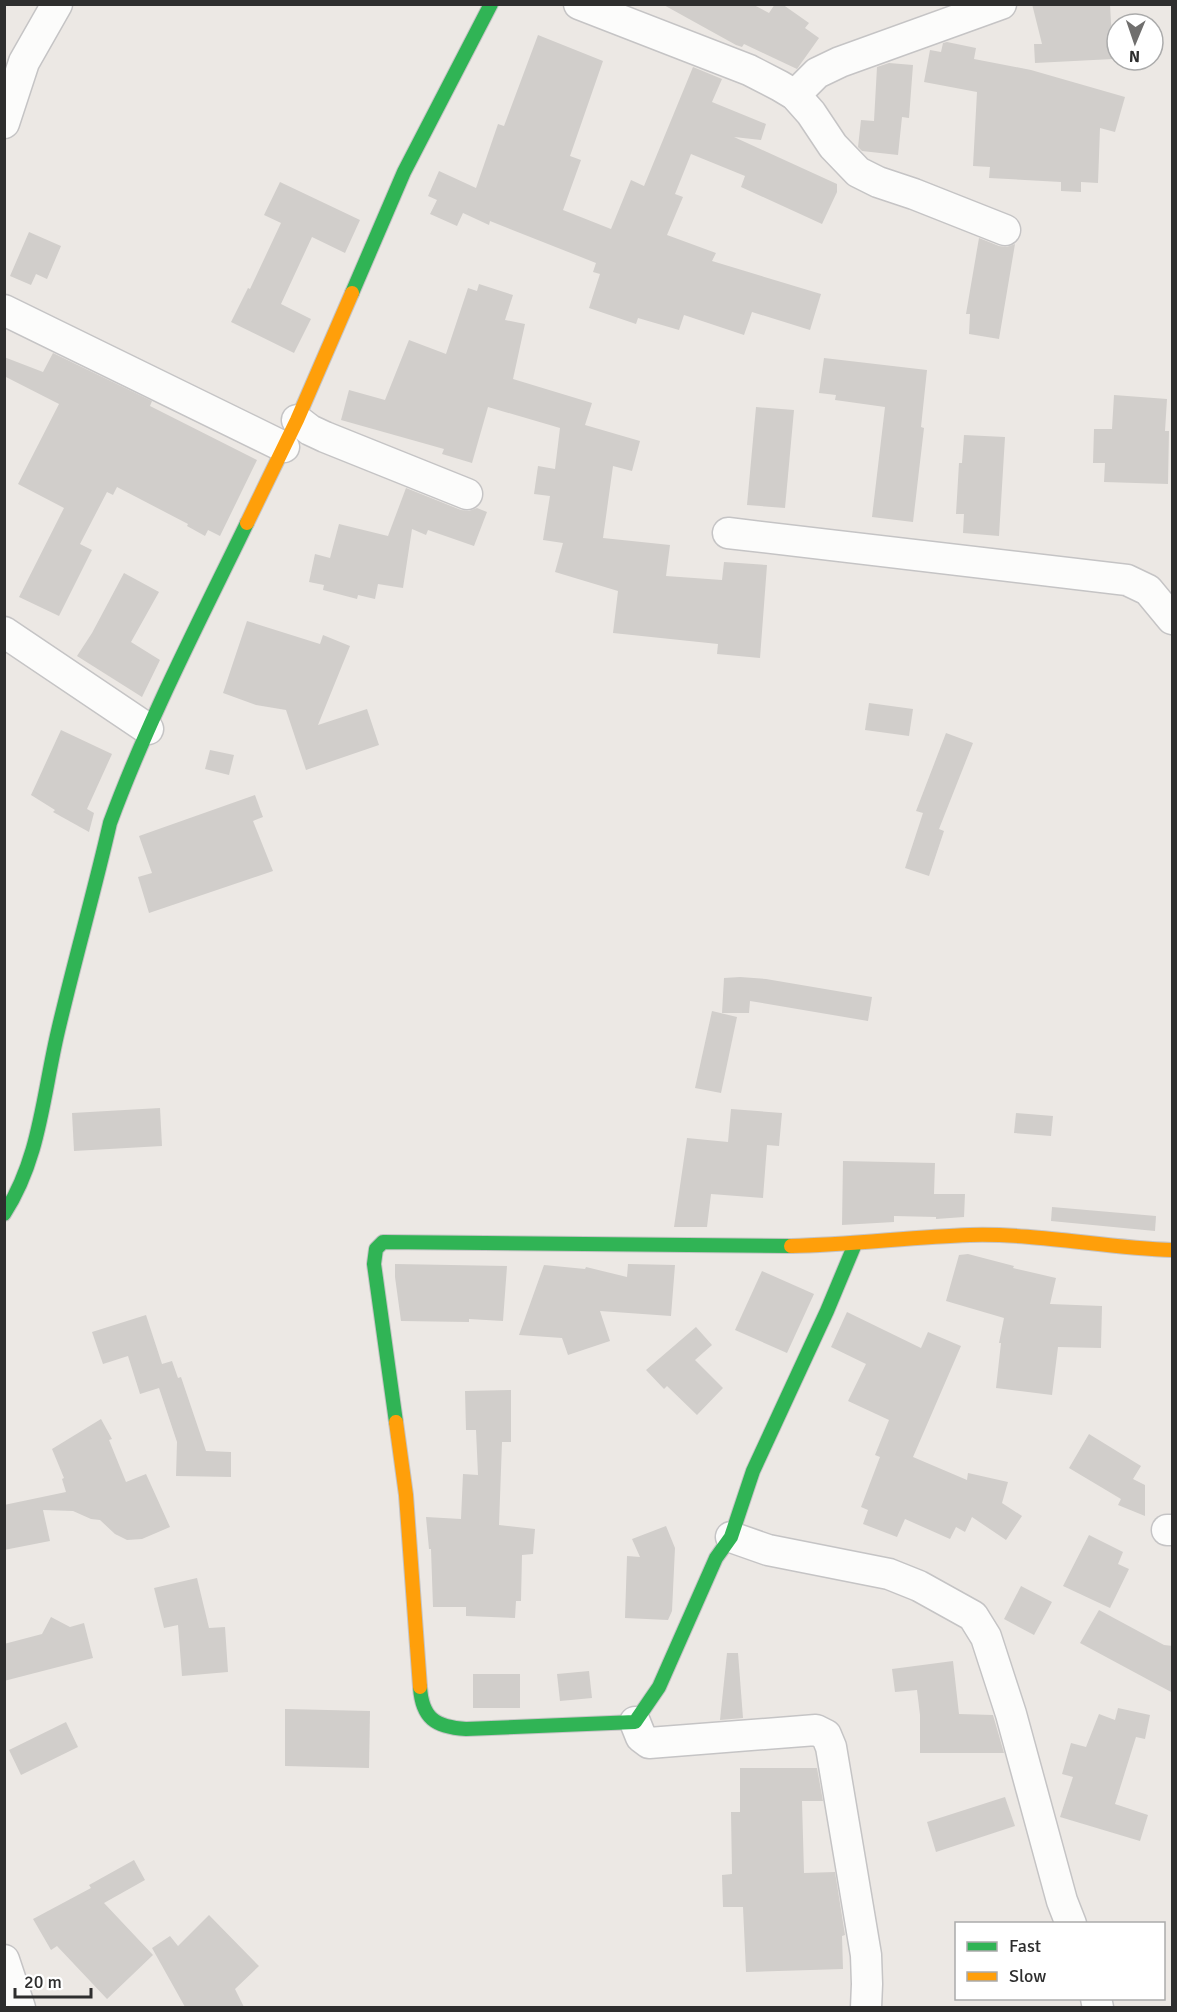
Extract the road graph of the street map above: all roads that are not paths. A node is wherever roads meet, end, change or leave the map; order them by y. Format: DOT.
graph roads {
  1 [pos="57,4"];
  2 [pos="491,4"];
  3 [pos="579,4"];
  4 [pos="1001,4"];
  5 [pos="795,95"];
  6 [pos="4,123"];
  7 [pos="1005,230"];
  8 [pos="4,310"];
  9 [pos="297,420"];
  10 [pos="284,447"];
  11 [pos="467,494"];
  12 [pos="728,533"];
  13 [pos="1173,619"];
  14 [pos="4,632"];
  15 [pos="148,729"];
  16 [pos="4,1214"];
  17 [pos="855,1244"];
  18 [pos="1173,1250"];
  19 [pos="731,1537"];
  20 [pos="635,1722"];
  21 [pos="1071,1922"];
  22 [pos="4,1960"];
  23 [pos="20,2007"];
  24 [pos="866,2007"];
  1 -- 6 [label="street"];
  2 -- 9 [label="street"];
  3 -- 5 [label="street"];
  4 -- 5 [label="street"];
  5 -- 7 [label="street"];
  8 -- 10 [label="street"];
  9 -- 10 [label="street"];
  9 -- 11 [label="street"];
  10 -- 15 [label="street"];
  12 -- 13 [label="street"];
  14 -- 15 [label="street"];
  15 -- 16 [label="street"];
  17 -- 18 [label="street"];
  17 -- 19 [label="street"];
  17 -- 20 [label="street"];
  19 -- 20 [label="street"];
  19 -- 21 [label="street"];
  20 -- 24 [label="street"];
  22 -- 23 [label="street"];
}
